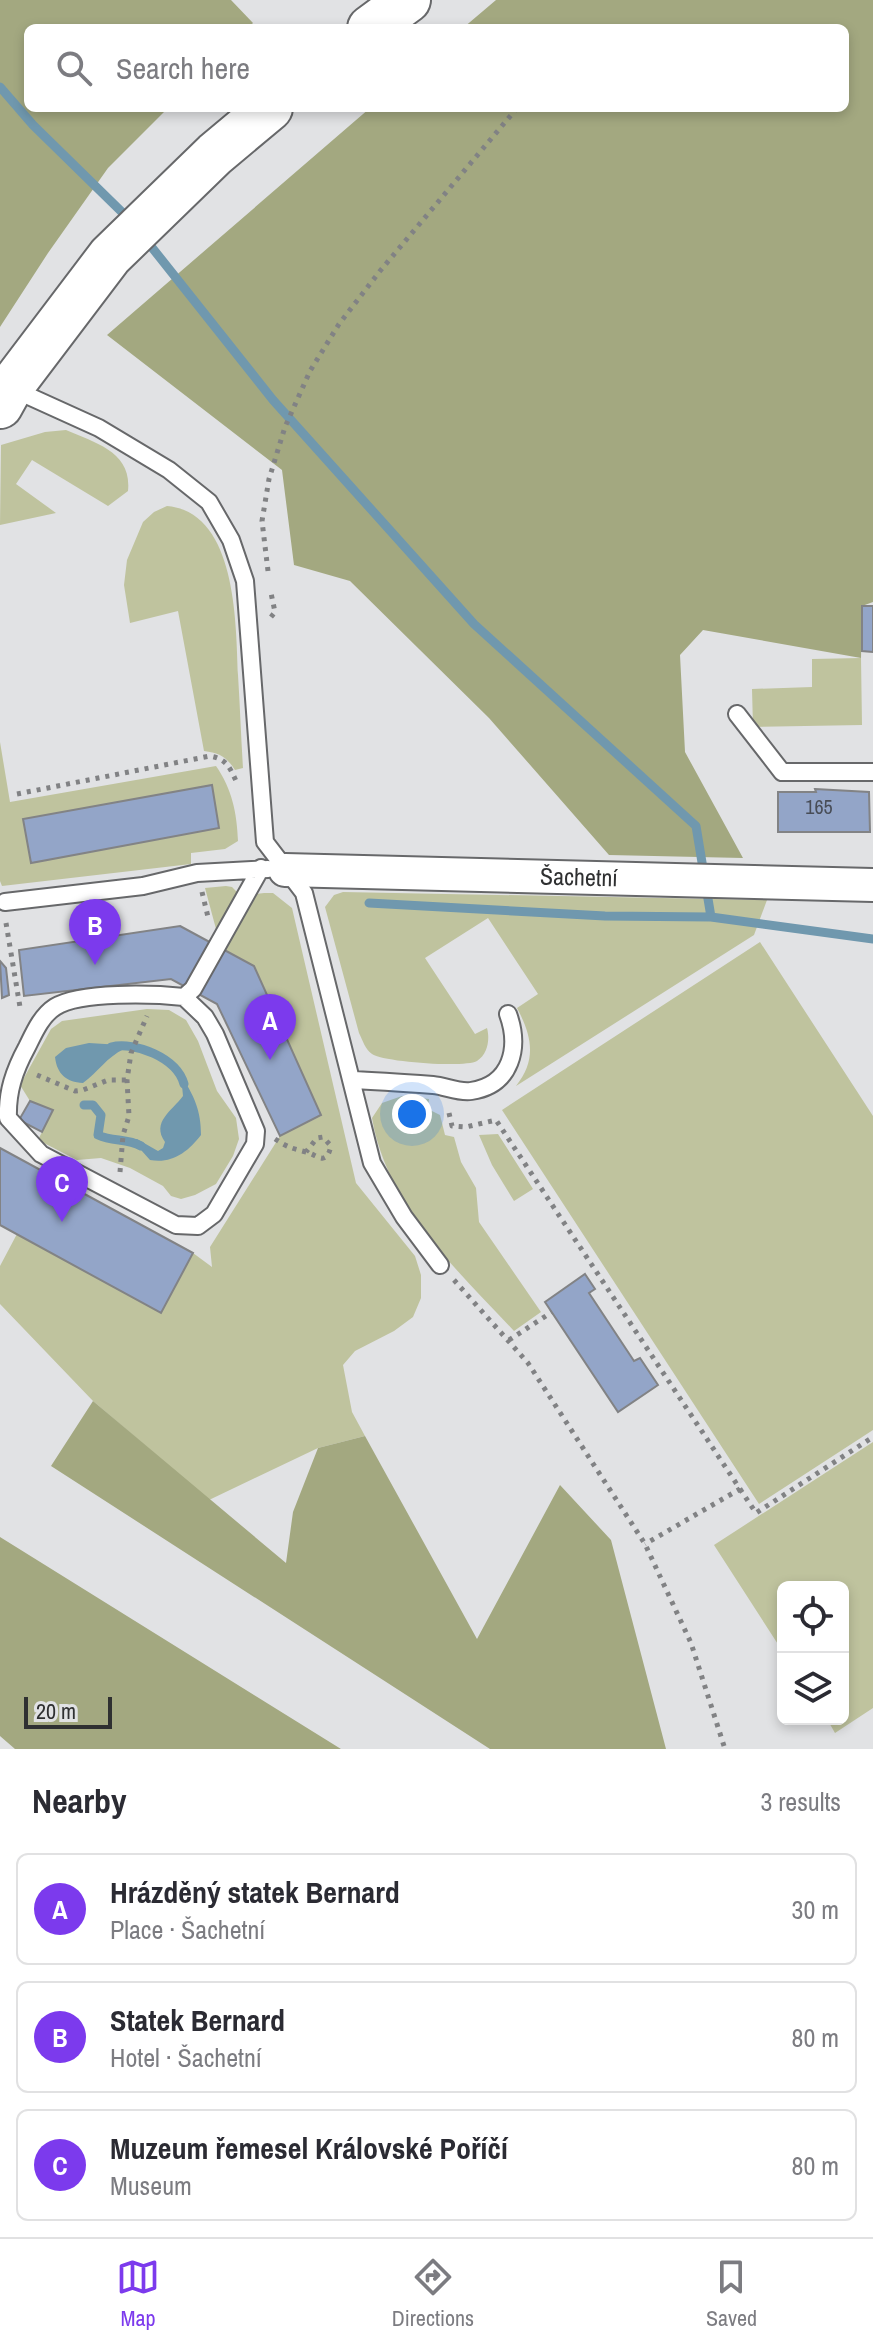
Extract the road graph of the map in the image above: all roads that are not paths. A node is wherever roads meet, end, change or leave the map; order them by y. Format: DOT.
graph roads {
  1 [pos="408,0"];
  2 [pos="375,24"];
  3 [pos="265,112"];
  4 [pos="5,397"];
  5 [pos="737,714"];
  6 [pos="873,772"];
  7 [pos="273,869"];
  8 [pos="873,885"];
  9 [pos="5,902"];
  10 [pos="184,997"];
  11 [pos="508,1014"];
  12 [pos="351,1080"];
  13 [pos="440,1265"];
  1 -- 2 [label="main road"];
  3 -- 4 [label="main road"];
  4 -- 7 [label="lane"];
  5 -- 6 [label="lane"];
  7 -- 8 [label="street, Šachetní"];
  7 -- 9 [label="lane"];
  7 -- 10 [label="lane"];
  7 -- 12 [label="lane"];
  10 -- 10 [label="lane"];
  11 -- 12 [label="lane"];
  12 -- 13 [label="lane"];
}
